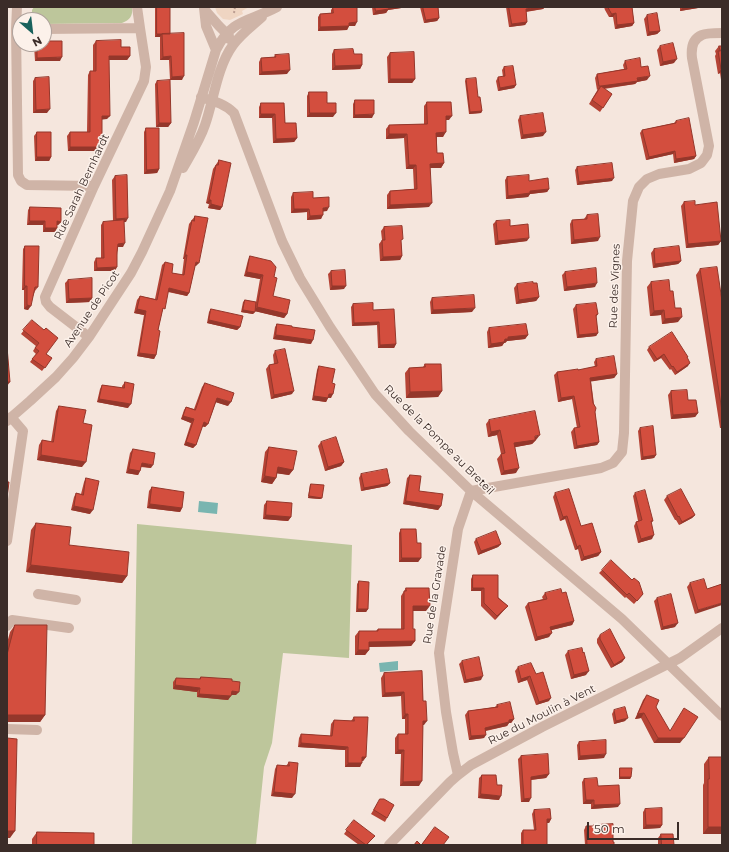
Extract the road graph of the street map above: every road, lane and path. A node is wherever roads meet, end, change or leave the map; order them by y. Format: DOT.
graph roads {
  1 [pos="137,7"];
  2 [pos="235,7"];
  3 [pos="204,8"];
  4 [pos="273,9"];
  5 [pos="234,13"];
  6 [pos="140,28"];
  7 [pos="52,29"];
  8 [pos="226,33"];
  9 [pos="722,33"];
  10 [pos="216,50"];
  11 [pos="15,52"];
  12 [pos="225,59"];
  13 [pos="201,97"];
  14 [pos="213,100"];
  15 [pos="94,186"];
  16 [pos="170,191"];
  17 [pos="89,337"];
  18 [pos="9,419"];
  19 [pos="471,491"];
  20 [pos="7,541"];
  21 [pos="38,594"];
  22 [pos="76,600"];
  23 [pos="7,626"];
  24 [pos="69,628"];
  25 [pos="722,628"];
  26 [pos="668,664"];
  27 [pos="722,716"];
  28 [pos="7,729"];
  29 [pos="37,730"];
  30 [pos="458,775"];
  31 [pos="389,845"];
  1 -- 6 [label="street, Rue Sarah Bernhardt"];
  2 -- 5 [label="path"];
  3 -- 8 [label="street"];
  3 -- 10 [label="street"];
  4 -- 8 [label="street, Avenue de Picot"];
  4 -- 12 [label="street, Avenue de Picot"];
  6 -- 7 [label="street"];
  6 -- 15 [label="street, Rue Sarah Bernhardt"];
  8 -- 10 [label="street, Avenue de Picot"];
  8 -- 12 [label="street"];
  9 -- 19 [label="street, Rue des Vignes"];
  10 -- 13 [label="street, Avenue de Picot"];
  11 -- 15 [label="street"];
  12 -- 14 [label="street, Avenue de Picot"];
  13 -- 14 [label="street, Rue de la Pompe au Breteil"];
  13 -- 16 [label="street, Avenue de Picot"];
  14 -- 16 [label="street, Avenue de Picot"];
  14 -- 19 [label="street, Rue de la Pompe au Breteil"];
  15 -- 17 [label="street, Rue Sarah Bernhardt"];
  16 -- 17 [label="street, Avenue de Picot"];
  17 -- 18 [label="street, Avenue de Picot"];
  18 -- 20 [label="street"];
  19 -- 26 [label="street, Rue de la Pompe au Breteil"];
  19 -- 30 [label="street, Rue de la Gravade"];
  21 -- 22 [label="street"];
  23 -- 24 [label="street"];
  25 -- 26 [label="street, Rue du Moulin à Vent"];
  26 -- 27 [label="street, Rue de la Pompe au Breteil"];
  26 -- 30 [label="street, Rue du Moulin à Vent"];
  28 -- 29 [label="street"];
  30 -- 31 [label="street, Rue du Moulin à Vent"];
}
